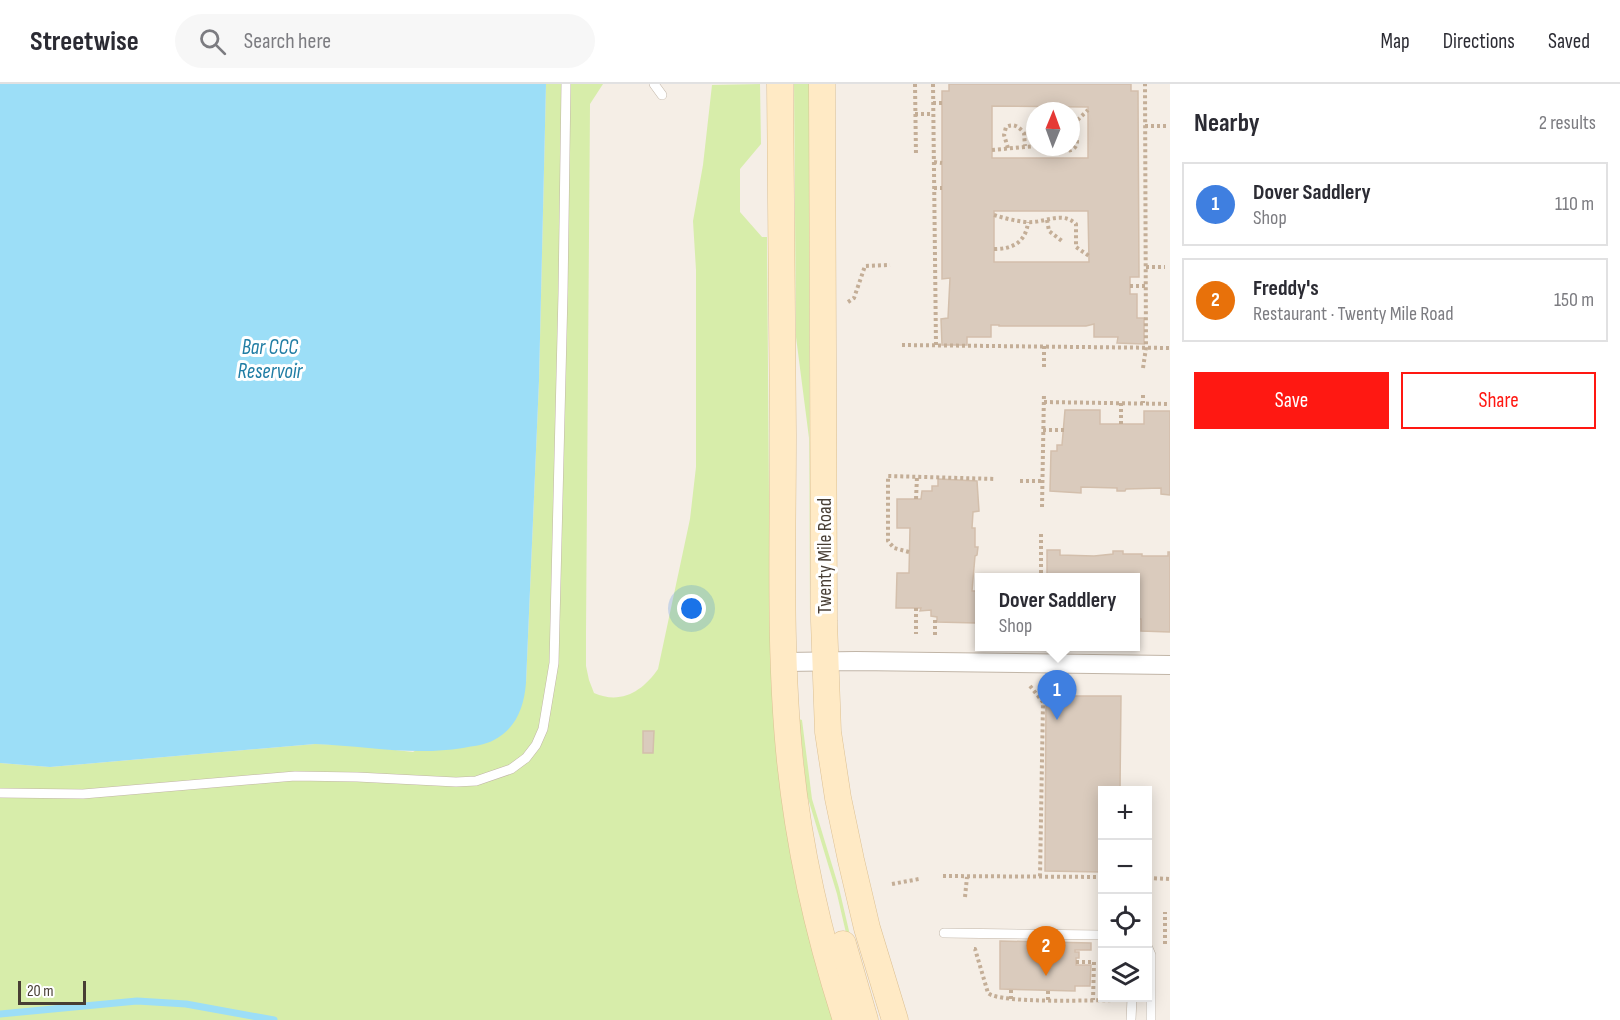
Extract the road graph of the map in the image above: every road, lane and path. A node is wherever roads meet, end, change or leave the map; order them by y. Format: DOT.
graph roads {
  1 [pos="566,84"];
  2 [pos="654,84"];
  3 [pos="780,84"];
  4 [pos="822,84"];
  5 [pos="915,84"];
  6 [pos="933,84"];
  7 [pos="1145,84"];
  8 [pos="662,95"];
  9 [pos="933,103"];
  10 [pos="942,103"];
  11 [pos="1088,110"];
  12 [pos="915,114"];
  13 [pos="933,114"];
  14 [pos="1080,118"];
  15 [pos="1145,126"];
  16 [pos="1166,126"];
  17 [pos="1025,146"];
  18 [pos="1008,148"];
  19 [pos="992,150"];
  20 [pos="916,155"];
  21 [pos="934,162"];
  22 [pos="942,163"];
  23 [pos="1139,181"];
  24 [pos="1146,181"];
  25 [pos="934,188"];
  26 [pos="942,188"];
  27 [pos="994,215"];
  28 [pos="1047,220"];
  29 [pos="1028,222"];
  30 [pos="1062,241"];
  31 [pos="994,249"];
  32 [pos="1089,256"];
  33 [pos="890,265"];
  34 [pos="1146,267"];
  35 [pos="1165,267"];
  36 [pos="1130,286"];
  37 [pos="1146,286"];
  38 [pos="849,302"];
  39 [pos="902,345"];
  40 [pos="936,345"];
  41 [pos="1044,346"];
  42 [pos="1146,348"];
  43 [pos="1170,348"];
  44 [pos="1044,367"];
  45 [pos="1143,368"];
  46 [pos="1044,393"];
  47 [pos="1143,395"];
  48 [pos="1044,402"];
  49 [pos="1121,403"];
  50 [pos="1143,403"];
  51 [pos="1170,404"];
  52 [pos="1121,424"];
  53 [pos="1043,430"];
  54 [pos="1064,430"];
  55 [pos="1043,454"];
  56 [pos="1050,455"];
  57 [pos="917,477"];
  58 [pos="995,479"];
  59 [pos="1020,481"];
  60 [pos="1042,481"];
  61 [pos="916,499"];
  62 [pos="1042,507"];
  63 [pos="1041,534"];
  64 [pos="909,552"];
  65 [pos="1041,573"];
  66 [pos="915,608"];
  67 [pos="935,616"];
  68 [pos="916,634"];
  69 [pos="935,634"];
  70 [pos="825,661"];
  71 [pos="785,662"];
  72 [pos="1170,665"];
  73 [pos="1030,687"];
  74 [pos="0,793"];
  75 [pos="943,876"];
  76 [pos="967,877"];
  77 [pos="1040,877"];
  78 [pos="1098,877"];
  79 [pos="1152,878"];
  80 [pos="919,879"];
  81 [pos="1170,879"];
  82 [pos="810,880"];
  83 [pos="892,884"];
  84 [pos="965,897"];
  85 [pos="944,933"];
  86 [pos="1098,935"];
  87 [pos="968,950"];
  88 [pos="1076,962"];
  89 [pos="1011,989"];
  90 [pos="1048,990"];
  91 [pos="1011,999"];
  92 [pos="1048,1000"];
  93 [pos="1093,1000"];
  94 [pos="1098,1000"];
  95 [pos="1128,1002"];
  96 [pos="1151,1002"];
  97 [pos="846,1020"];
  98 [pos="865,1020"];
  99 [pos="895,1020"];
  100 [pos="1131,1020"];
  101 [pos="1151,1020"];
  1 -- 74 [label="lane"];
  2 -- 8 [label="lane"];
  3 -- 71 [label="main road, Twenty Mile Road"];
  4 -- 70 [label="main road, Twenty Mile Road"];
  5 -- 12 [label="path"];
  6 -- 9 [label="path"];
  7 -- 15 [label="path"];
  9 -- 10 [label="path"];
  9 -- 13 [label="path"];
  11 -- 14 [label="path"];
  12 -- 13 [label="path"];
  12 -- 20 [label="path"];
  13 -- 21 [label="path"];
  15 -- 16 [label="path"];
  15 -- 24 [label="path"];
  17 -- 18 [label="path"];
  17 -- 18 [label="path"];
  18 -- 19 [label="path"];
  21 -- 22 [label="path"];
  21 -- 25 [label="path"];
  23 -- 24 [label="path"];
  24 -- 34 [label="path"];
  25 -- 26 [label="path"];
  25 -- 40 [label="path"];
  27 -- 29 [label="path"];
  28 -- 29 [label="path"];
  28 -- 30 [label="path"];
  28 -- 32 [label="path"];
  29 -- 31 [label="path"];
  33 -- 38 [label="path"];
  34 -- 35 [label="path"];
  34 -- 37 [label="path"];
  36 -- 37 [label="path"];
  37 -- 42 [label="path"];
  39 -- 40 [label="path"];
  40 -- 41 [label="path"];
  41 -- 42 [label="path"];
  41 -- 44 [label="path"];
  42 -- 43 [label="path"];
  42 -- 45 [label="path"];
  46 -- 48 [label="path"];
  47 -- 50 [label="path"];
  48 -- 49 [label="path"];
  48 -- 53 [label="path"];
  49 -- 50 [label="path"];
  49 -- 52 [label="path"];
  50 -- 51 [label="path"];
  53 -- 54 [label="path"];
  53 -- 55 [label="path"];
  55 -- 56 [label="path"];
  55 -- 60 [label="path"];
  57 -- 58 [label="path"];
  57 -- 61 [label="path"];
  57 -- 64 [label="path"];
  59 -- 60 [label="path"];
  60 -- 62 [label="path"];
  63 -- 65 [label="path"];
  66 -- 68 [label="path"];
  67 -- 69 [label="path"];
  70 -- 71 [label="street"];
  70 -- 72 [label="street"];
  70 -- 99 [label="main road, Twenty Mile Road"];
  71 -- 82 [label="main road, Twenty Mile Road"];
  73 -- 77 [label="path"];
  75 -- 76 [label="path"];
  76 -- 77 [label="path"];
  76 -- 84 [label="path"];
  77 -- 78 [label="path"];
  79 -- 81 [label="path"];
  80 -- 83 [label="path"];
  82 -- 97 [label="main road, Twenty Mile Road"];
  82 -- 98 [label="main road"];
  85 -- 86 [label="lane"];
  87 -- 91 [label="path"];
  88 -- 93 [label="path"];
  89 -- 91 [label="path"];
  90 -- 92 [label="path"];
  91 -- 92 [label="path"];
  92 -- 93 [label="path"];
  93 -- 94 [label="path"];
  95 -- 100 [label="lane"];
  96 -- 101 [label="lane"];
}
